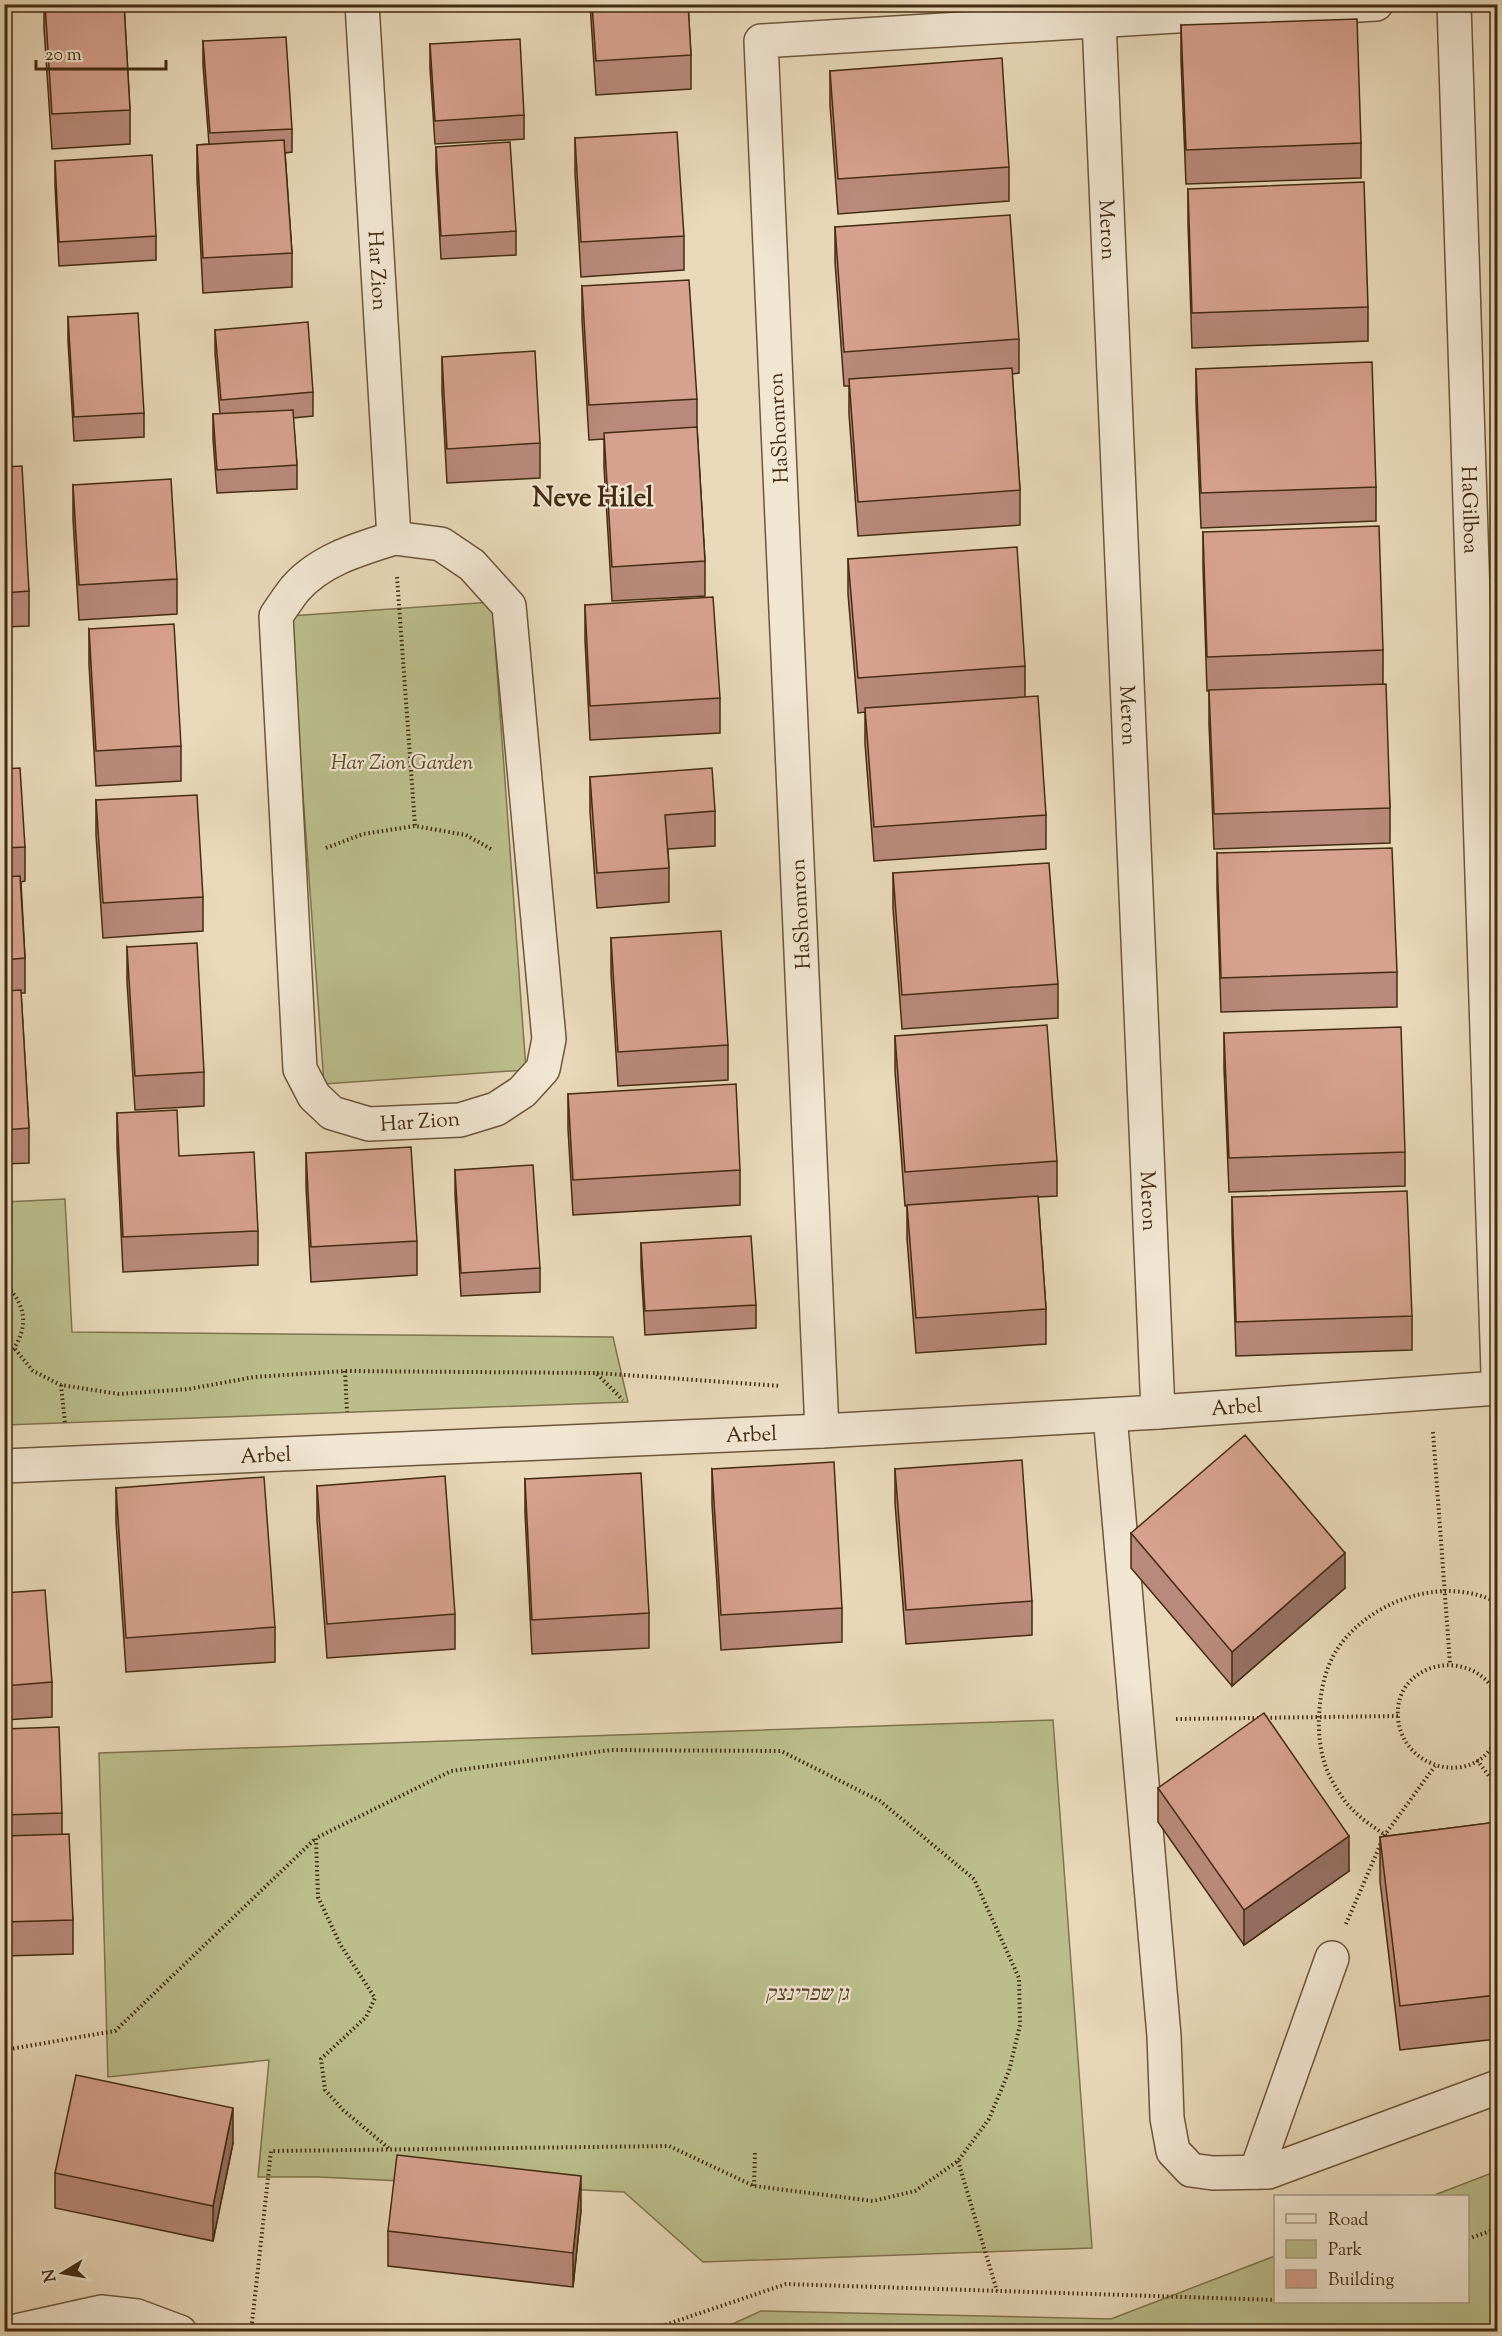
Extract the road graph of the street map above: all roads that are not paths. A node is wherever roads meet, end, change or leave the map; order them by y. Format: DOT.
graph roads {
  1 [pos="362,4"];
  2 [pos="1376,4"];
  3 [pos="1454,4"];
  4 [pos="1099,20"];
  5 [pos="394,538"];
  6 [pos="1497,1374"];
  7 [pos="1497,1388"];
  8 [pos="1158,1412"];
  9 [pos="1110,1415"];
  10 [pos="822,1431"];
  11 [pos="4,1466"];
  12 [pos="1332,1958"];
  13 [pos="1497,2087"];
  14 [pos="1256,2172"];
  15 [pos="137,2316"];
  16 [pos="11,2331"];
  17 [pos="86,2331"];
  18 [pos="180,2331"];
  1 -- 5 [label="street, Har Zion"];
  2 -- 4 [label="street, HaShomron"];
  3 -- 6 [label="street, HaGilboa"];
  4 -- 8 [label="street, Meron"];
  4 -- 10 [label="street, HaShomron"];
  5 -- 5 [label="street, Har Zion"];
  7 -- 8 [label="street, Arbel"];
  8 -- 9 [label="street, Arbel"];
  9 -- 10 [label="street, Arbel"];
  9 -- 14 [label="street"];
  10 -- 11 [label="street, Arbel"];
  12 -- 14 [label="street"];
  13 -- 14 [label="street"];
  15 -- 16 [label="street"];
  15 -- 17 [label="street"];
  15 -- 18 [label="street"];
}
